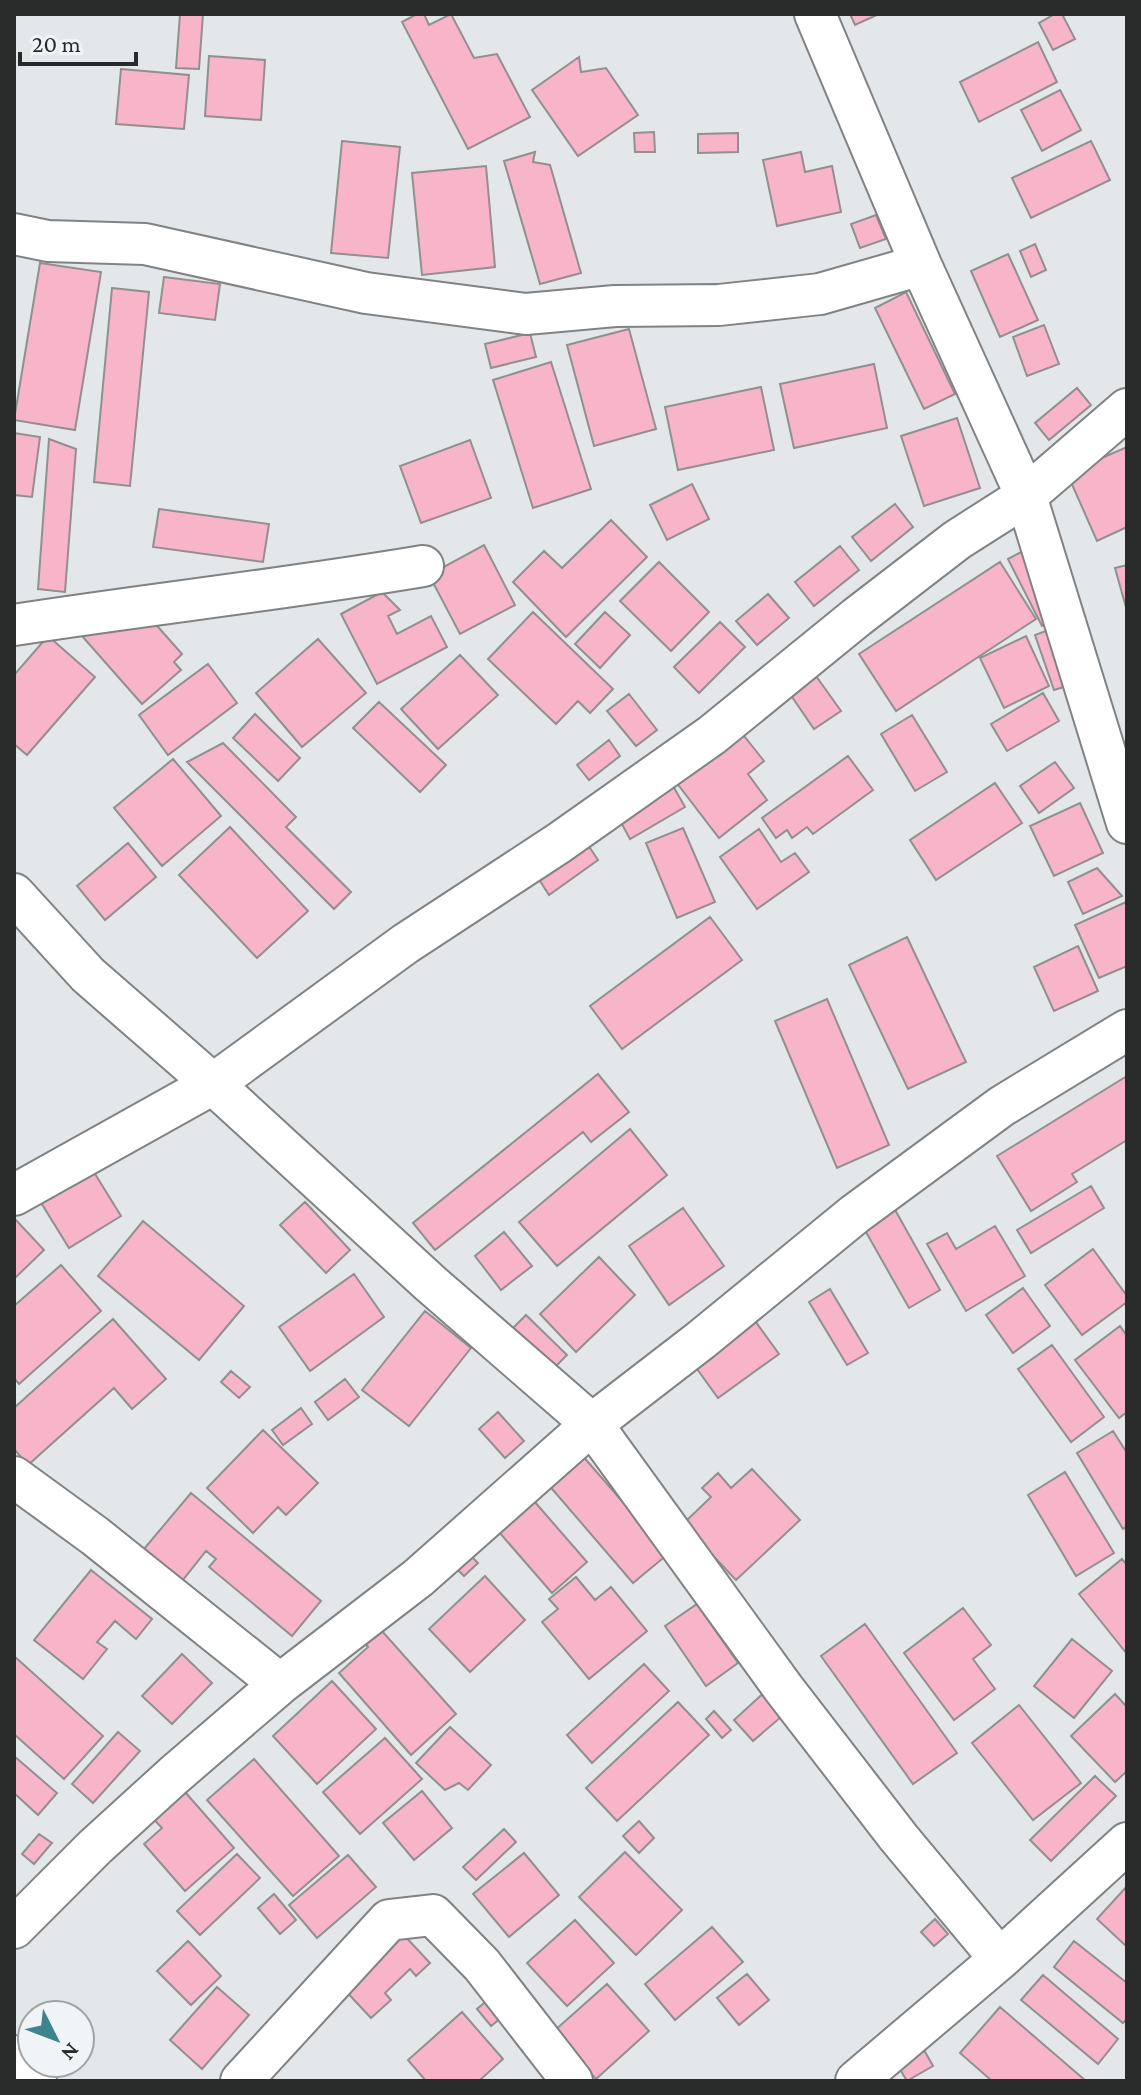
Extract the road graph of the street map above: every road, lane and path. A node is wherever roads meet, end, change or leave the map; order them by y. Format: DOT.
graph roads {
  1 [pos="815,14"];
  2 [pos="14,234"];
  3 [pos="921,265"];
  4 [pos="1127,409"];
  5 [pos="1026,496"];
  6 [pos="423,566"];
  7 [pos="14,625"];
  8 [pos="1127,823"];
  9 [pos="14,894"];
  10 [pos="1127,1030"];
  11 [pos="213,1084"];
  12 [pos="14,1195"];
  13 [pos="592,1424"];
  14 [pos="14,1477"];
  15 [pos="280,1684"];
  16 [pos="1127,1843"];
  17 [pos="14,1928"];
  18 [pos="1000,1959"];
  19 [pos="14,2056"];
  20 [pos="36,2081"];
  21 [pos="241,2081"];
  22 [pos="572,2081"];
  23 [pos="856,2081"];
  1 -- 3 [label="street"];
  2 -- 3 [label="street"];
  3 -- 5 [label="street"];
  4 -- 5 [label="street"];
  5 -- 8 [label="street"];
  5 -- 11 [label="street"];
  6 -- 7 [label="street"];
  9 -- 11 [label="street"];
  10 -- 13 [label="street"];
  11 -- 12 [label="street"];
  11 -- 13 [label="street"];
  13 -- 15 [label="street"];
  13 -- 18 [label="street"];
  14 -- 15 [label="street"];
  15 -- 17 [label="street"];
  16 -- 18 [label="street"];
  18 -- 23 [label="street"];
  19 -- 20 [label="street"];
  21 -- 22 [label="street"];
}
